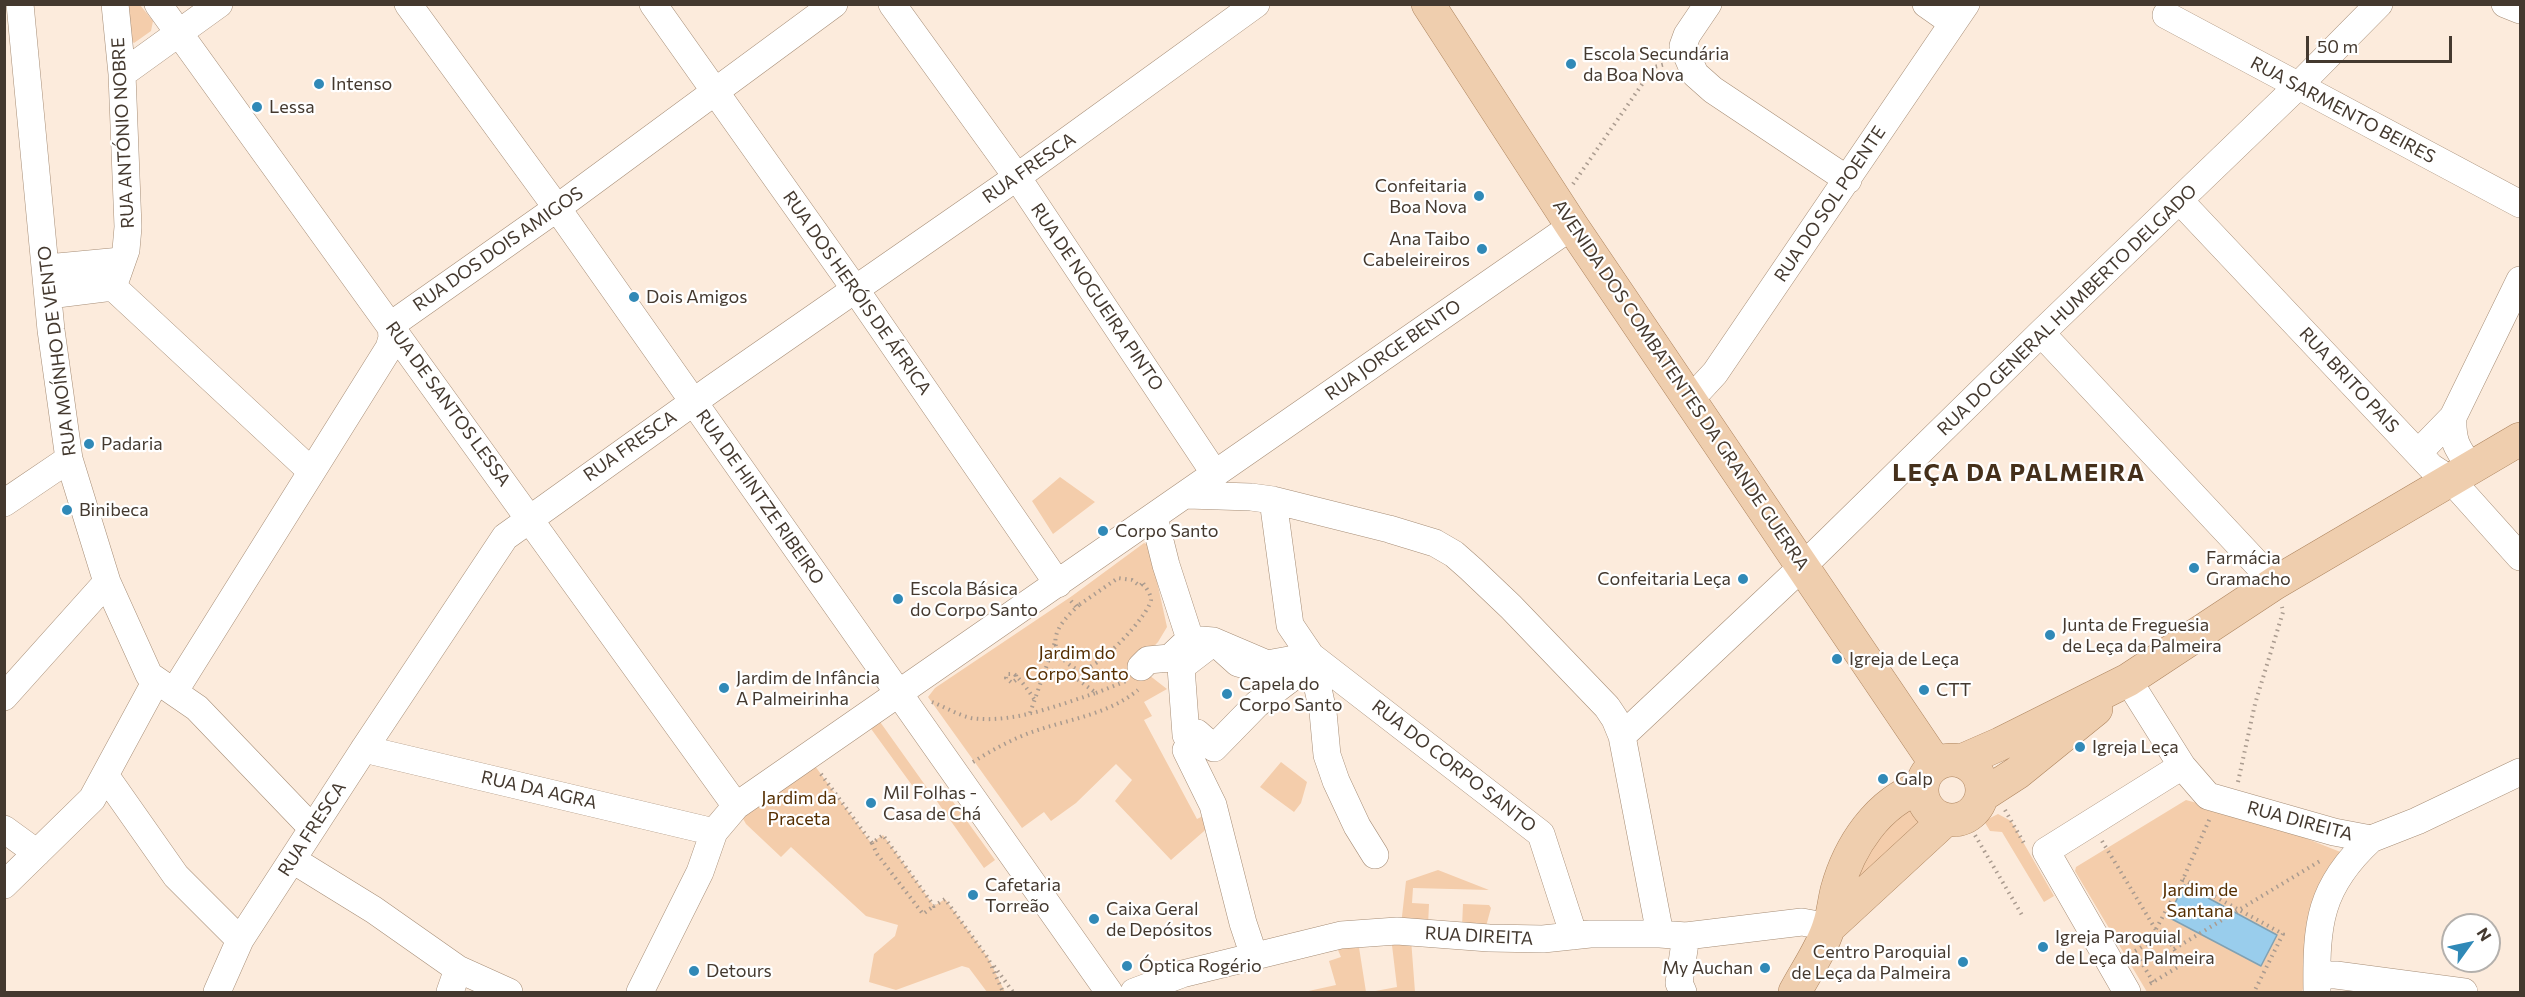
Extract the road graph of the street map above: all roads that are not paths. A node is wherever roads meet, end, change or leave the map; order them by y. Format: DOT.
graph roads {
  1 [pos="20,4"];
  2 [pos="116,4"];
  3 [pos="158,4"];
  4 [pos="219,4"];
  5 [pos="408,4"];
  6 [pos="653,4"];
  7 [pos="834,4"];
  8 [pos="892,4"];
  9 [pos="1256,4"];
  10 [pos="1428,4"];
  11 [pos="1708,4"];
  12 [pos="1926,4"];
  13 [pos="2379,4"];
  14 [pos="2505,4"];
  15 [pos="2520,10"];
  16 [pos="1959,14"];
  17 [pos="2166,15"];
  18 [pos="179,34"];
  19 [pos="122,74"];
  20 [pos="2298,86"];
  21 [pos="715,91"];
  22 [pos="1017,177"];
  23 [pos="1848,180"];
  24 [pos="2180,201"];
  25 [pos="2520,204"];
  26 [pos="557,208"];
  27 [pos="1565,215"];
  28 [pos="121,261"];
  29 [pos="47,268"];
  30 [pos="2520,280"];
  31 [pos="113,287"];
  32 [pos="855,289"];
  33 [pos="49,295"];
  34 [pos="391,325"];
  35 [pos="2041,333"];
  36 [pos="1690,400"];
  37 [pos="693,402"];
  38 [pos="2452,417"];
  39 [pos="2520,439"];
  40 [pos="2418,453"];
  41 [pos="69,459"];
  42 [pos="311,471"];
  43 [pos="1215,474"];
  44 [pos="2461,474"];
  45 [pos="1187,495"];
  46 [pos="1273,500"];
  47 [pos="4,503"];
  48 [pos="1154,517"];
  49 [pos="530,519"];
  50 [pos="2520,556"];
  51 [pos="1803,566"];
  52 [pos="107,582"];
  53 [pos="2276,583"];
  54 [pos="1058,584"];
  55 [pos="1190,639"];
  56 [pos="1311,656"];
  57 [pos="1140,678"];
  58 [pos="2128,680"];
  59 [pos="162,692"];
  60 [pos="899,692"];
  61 [pos="5,695"];
  62 [pos="1622,736"];
  63 [pos="1214,748"];
  64 [pos="364,749"];
  65 [pos="1186,750"];
  66 [pos="2182,766"];
  67 [pos="1940,770"];
  68 [pos="2520,772"];
  69 [pos="105,775"];
  70 [pos="1972,805"];
  71 [pos="736,806"];
  72 [pos="312,828"];
  73 [pos="4,829"];
  74 [pos="714,832"];
  75 [pos="2365,837"];
  76 [pos="37,853"];
  77 [pos="1375,855"];
  78 [pos="293,860"];
  79 [pos="4,885"];
  80 [pos="1829,927"];
  81 [pos="1673,935"];
  82 [pos="1574,936"];
  83 [pos="240,940"];
  84 [pos="1254,956"];
  85 [pos="454,981"];
  86 [pos="2317,984"];
  87 [pos="2135,990"];
  88 [pos="217,993"];
  89 [pos="509,993"];
  90 [pos="640,993"];
  91 [pos="1108,993"];
  92 [pos="1134,993"];
  93 [pos="1683,993"];
  94 [pos="1795,993"];
  95 [pos="2464,993"];
  1 -- 29 [label="street, RUA MOÍNHO DE VENTO"];
  2 -- 19 [label="street, RUA ANTÓNIO NOBRE"];
  3 -- 18 [label="street, RUA DE SANTOS LESSA"];
  4 -- 18 [label="street"];
  5 -- 26 [label="street, RUA DE HINTZE RIBEIRO"];
  6 -- 21 [label="street, RUA DOS HERÓIS DE ÁFRICA"];
  7 -- 21 [label="street, RUA DOS DOIS AMIGOS"];
  8 -- 22 [label="street, RUA DE NOGUEIRA PINTO"];
  9 -- 22 [label="street, RUA FRESCA"];
  10 -- 27 [label="main road, AVENIDA DOS COMBATENTES DA GRANDE GUERRA"];
  11 -- 23 [label="street"];
  12 -- 16 [label="street"];
  13 -- 20 [label="street, RUA DO GENERAL HUMBERTO DELGADO"];
  14 -- 15 [label="street"];
  16 -- 23 [label="street, RUA DO SOL POENTE"];
  17 -- 20 [label="street, RUA SARMENTO BEIRES"];
  18 -- 19 [label="street"];
  18 -- 34 [label="street, RUA DE SANTOS LESSA"];
  19 -- 28 [label="street, RUA ANTÓNIO NOBRE"];
  20 -- 24 [label="street, RUA DO GENERAL HUMBERTO DELGADO"];
  20 -- 25 [label="street, RUA SARMENTO BEIRES"];
  21 -- 26 [label="street, RUA DOS DOIS AMIGOS"];
  21 -- 32 [label="street, RUA DOS HERÓIS DE ÁFRICA"];
  22 -- 32 [label="street, RUA FRESCA"];
  22 -- 43 [label="street, RUA DE NOGUEIRA PINTO"];
  23 -- 36 [label="street, RUA DO SOL POENTE"];
  24 -- 35 [label="street, RUA DO GENERAL HUMBERTO DELGADO"];
  24 -- 40 [label="street, RUA BRITO PAIS"];
  26 -- 34 [label="street, RUA DOS DOIS AMIGOS"];
  26 -- 37 [label="street, RUA DE HINTZE RIBEIRO"];
  27 -- 36 [label="main road, AVENIDA DOS COMBATENTES DA GRANDE GUERRA"];
  27 -- 43 [label="street, RUA JORGE BENTO"];
  28 -- 29 [label="street"];
  28 -- 31 [label="street, RUA ANTÓNIO NOBRE"];
  29 -- 33 [label="street, RUA MOÍNHO DE VENTO"];
  30 -- 38 [label="street"];
  31 -- 33 [label="street"];
  31 -- 42 [label="street"];
  32 -- 37 [label="street, RUA FRESCA"];
  32 -- 54 [label="street, RUA DOS HERÓIS DE ÁFRICA"];
  33 -- 41 [label="street, RUA MOÍNHO DE VENTO"];
  34 -- 42 [label="street"];
  34 -- 49 [label="street, RUA DE SANTOS LESSA"];
  35 -- 51 [label="street, RUA DO GENERAL HUMBERTO DELGADO"];
  35 -- 53 [label="street"];
  36 -- 51 [label="main road, AVENIDA DOS COMBATENTES DA GRANDE GUERRA"];
  37 -- 49 [label="street, RUA FRESCA"];
  37 -- 60 [label="street, RUA DE HINTZE RIBEIRO"];
  38 -- 40 [label="street"];
  38 -- 44 [label="street"];
  39 -- 44 [label="main road"];
  40 -- 44 [label="street, RUA BRITO PAIS"];
  41 -- 47 [label="street"];
  41 -- 52 [label="street, RUA MOÍNHO DE VENTO"];
  42 -- 59 [label="street"];
  43 -- 45 [label="street"];
  44 -- 50 [label="street, RUA BRITO PAIS"];
  44 -- 53 [label="main road"];
  45 -- 46 [label="street"];
  45 -- 48 [label="street"];
  46 -- 56 [label="street"];
  46 -- 62 [label="street"];
  48 -- 54 [label="street"];
  48 -- 55 [label="street"];
  49 -- 64 [label="street, RUA FRESCA"];
  49 -- 71 [label="street, RUA DE SANTOS LESSA"];
  51 -- 62 [label="street, RUA DO GENERAL HUMBERTO DELGADO"];
  51 -- 67 [label="main road, AVENIDA DOS COMBATENTES DA GRANDE GUERRA"];
  52 -- 59 [label="street, RUA MOÍNHO DE VENTO"];
  52 -- 61 [label="street"];
  53 -- 58 [label="main road"];
  54 -- 60 [label="street"];
  55 -- 56 [label="street"];
  55 -- 57 [label="street"];
  56 -- 77 [label="street"];
  56 -- 82 [label="street, RUA DO CORPO SANTO"];
  58 -- 66 [label="street, RUA DIREITA"];
  58 -- 67 [label="main road"];
  58 -- 70 [label="main road"];
  59 -- 69 [label="street"];
  59 -- 72 [label="street, RUA MOÍNHO DE VENTO"];
  60 -- 71 [label="street"];
  60 -- 91 [label="street, RUA DE HINTZE RIBEIRO"];
  62 -- 81 [label="street"];
  63 -- 63 [label="street"];
  64 -- 72 [label="street, RUA FRESCA"];
  64 -- 74 [label="street, RUA DA AGRA"];
  65 -- 84 [label="street"];
  66 -- 75 [label="street, RUA DIREITA"];
  66 -- 87 [label="street"];
  67 -- 70 [label="main road"];
  67 -- 70 [label="main road"];
  67 -- 80 [label="main road"];
  68 -- 75 [label="street, RUA DIREITA"];
  69 -- 76 [label="street"];
  69 -- 83 [label="street"];
  70 -- 80 [label="main road"];
  71 -- 74 [label="street"];
  72 -- 78 [label="street, RUA FRESCA"];
  73 -- 76 [label="street"];
  74 -- 90 [label="street"];
  75 -- 86 [label="street"];
  76 -- 79 [label="street"];
  78 -- 83 [label="street, RUA FRESCA"];
  78 -- 85 [label="street"];
  80 -- 81 [label="street, RUA DIREITA"];
  80 -- 94 [label="main road"];
  81 -- 82 [label="street, RUA DIREITA"];
  81 -- 93 [label="street"];
  82 -- 84 [label="street, RUA DIREITA"];
  83 -- 88 [label="street, RUA FRESCA"];
  84 -- 92 [label="street, RUA DIREITA"];
  85 -- 89 [label="street"];
  86 -- 95 [label="street"];
}
